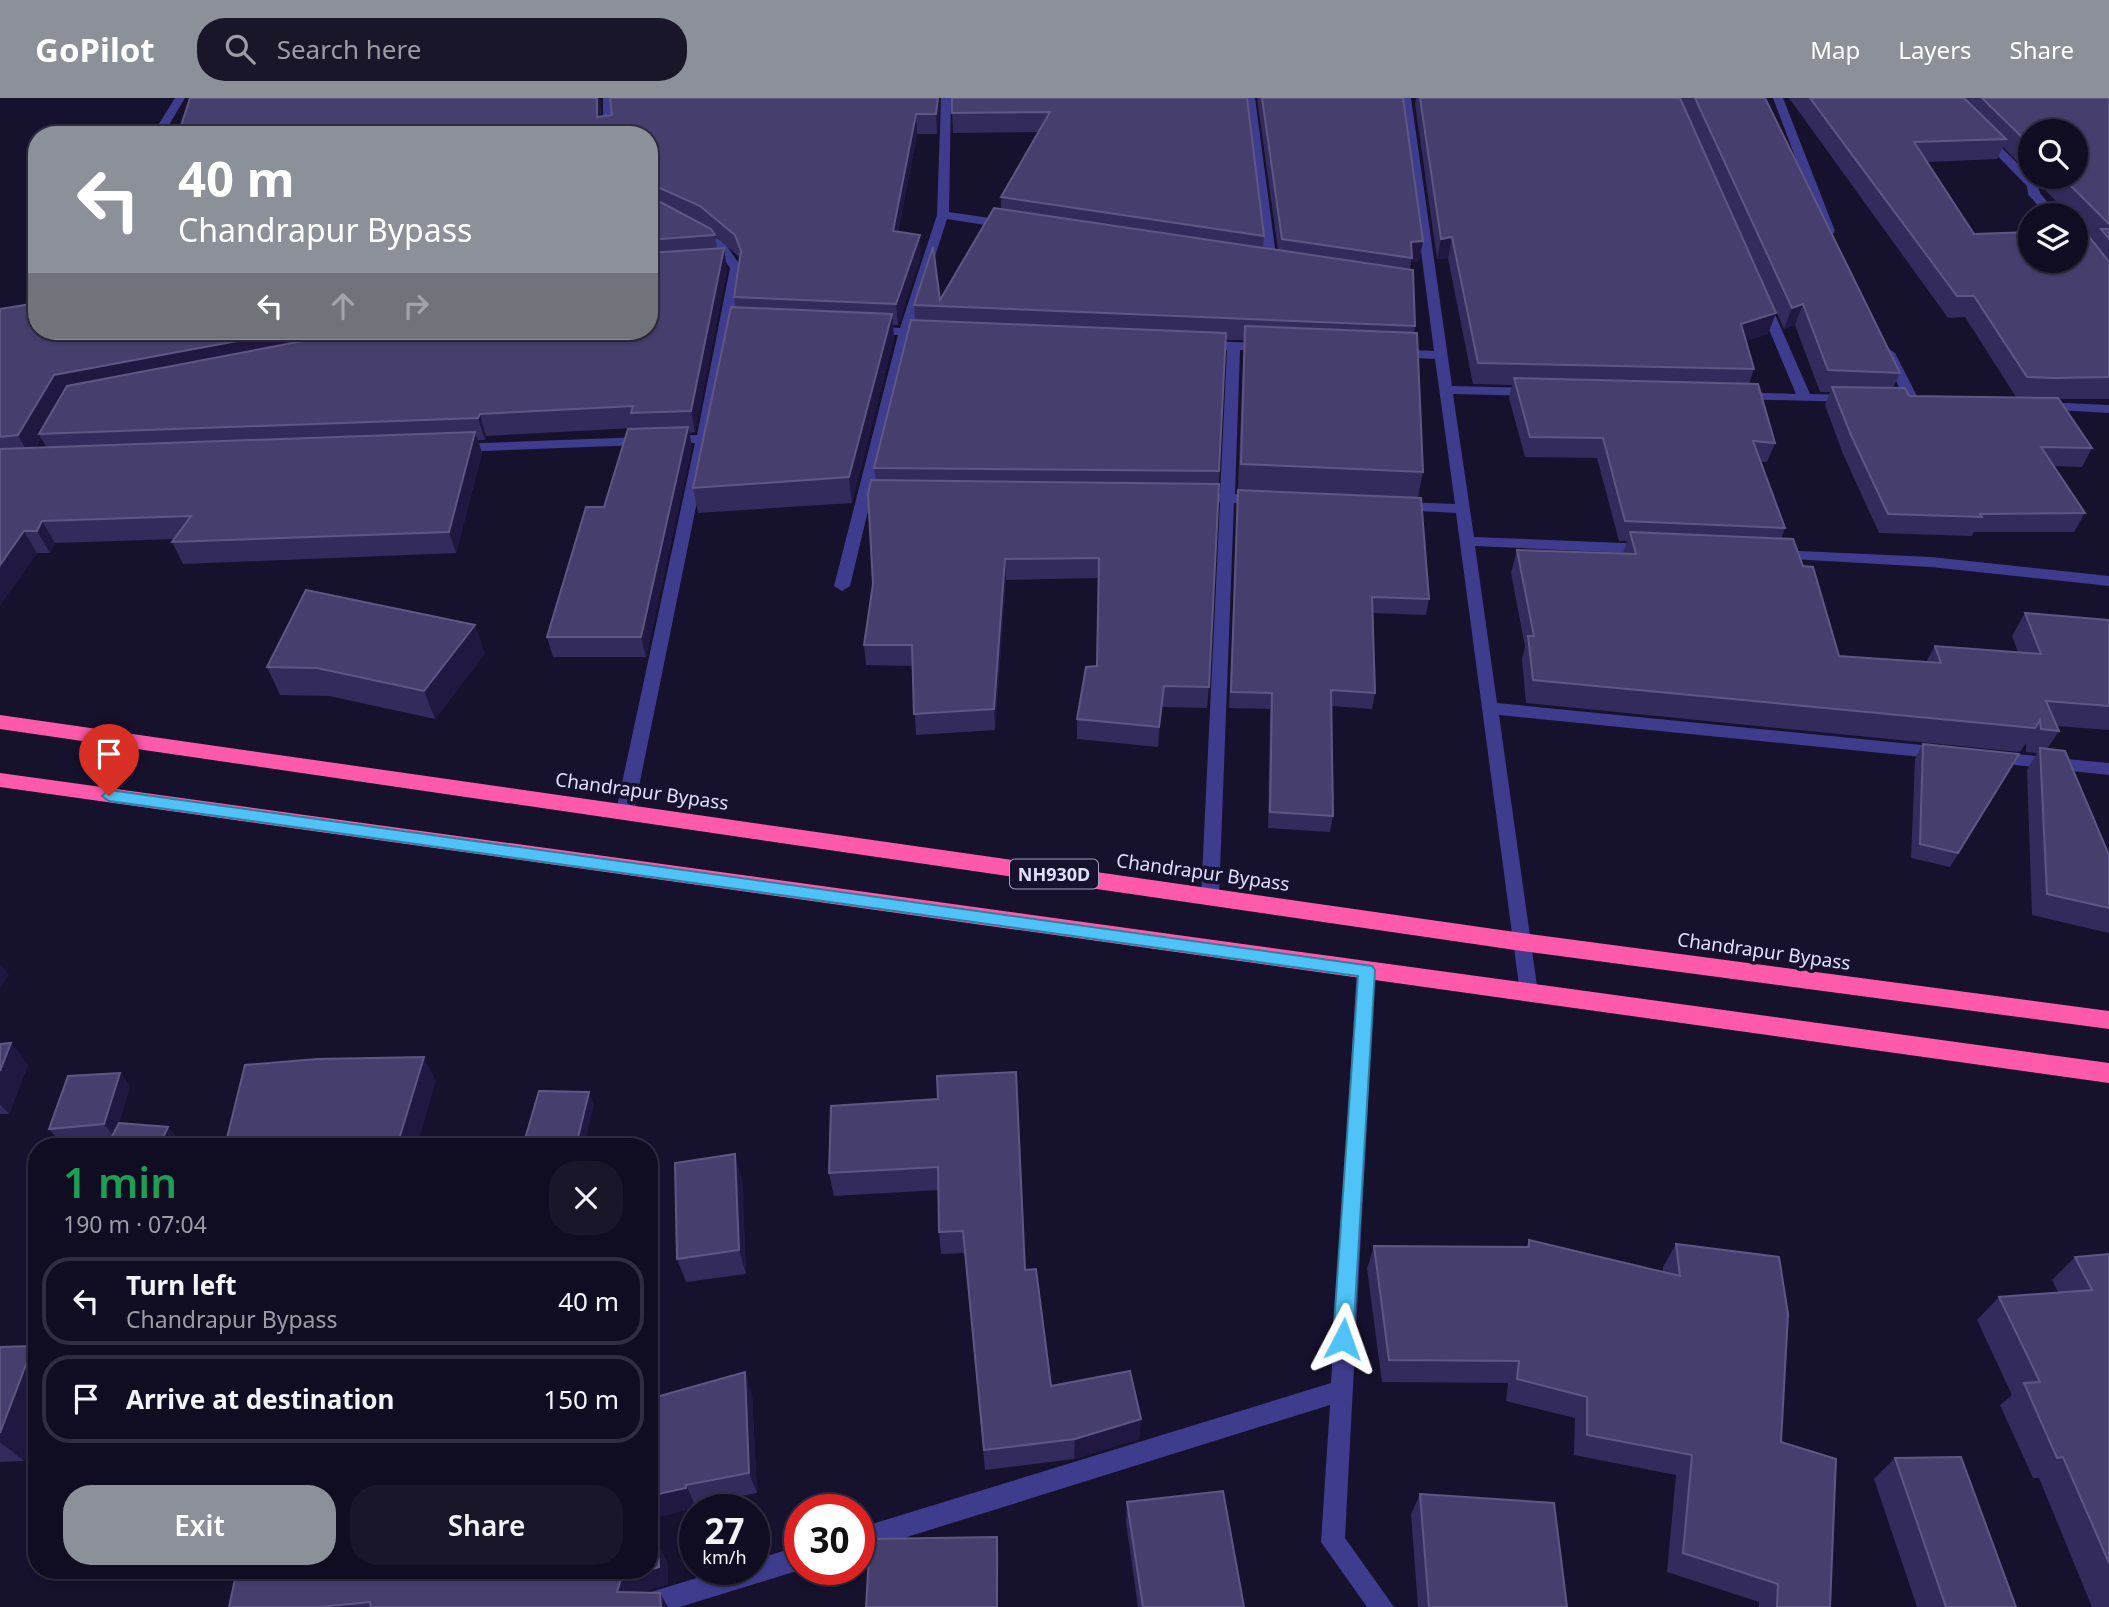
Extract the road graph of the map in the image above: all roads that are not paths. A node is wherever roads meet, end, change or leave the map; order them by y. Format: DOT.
graph roads {
  1 [pos="180,98"];
  2 [pos="608,98"];
  3 [pos="946,98"];
  4 [pos="1250,98"];
  5 [pos="1778,98"];
  6 [pos="1409,99"];
  7 [pos="163,126"];
  8 [pos="608,126"];
  9 [pos="1974,127"];
  10 [pos="2042,203"];
  11 [pos="943,215"];
  12 [pos="685,226"];
  13 [pos="1025,227"];
  14 [pos="1835,244"];
  15 [pos="1257,261"];
  16 [pos="1271,263"];
  17 [pos="1284,265"];
  18 [pos="1756,285"];
  19 [pos="850,329"];
  20 [pos="905,331"];
  21 [pos="947,333"];
  22 [pos="1882,340"];
  23 [pos="1193,344"];
  24 [pos="1234,346"];
  25 [pos="1276,348"];
  26 [pos="1387,353"];
  27 [pos="1443,355"];
  28 [pos="1445,390"];
  29 [pos="1542,392"];
  30 [pos="1722,396"];
  31 [pos="1805,398"];
  32 [pos="1872,400"];
  33 [pos="1912,400"];
  34 [pos="2030,405"];
  35 [pos="2109,409"];
  36 [pos="702,439"];
  37 [pos="444,448"];
  38 [pos="1178,497"];
  39 [pos="1229,498"];
  40 [pos="1270,500"];
  41 [pos="1379,505"];
  42 [pos="1460,509"];
  43 [pos="1465,541"];
  44 [pos="1671,550"];
  45 [pos="1767,555"];
  46 [pos="2109,581"];
  47 [pos="842,586"];
  48 [pos="1488,708"];
  49 [pos="0,722"];
  50 [pos="2109,769"];
  51 [pos="0,780"];
  52 [pos="625,811"];
  53 [pos="1210,897"];
  54 [pos="1522,942"];
  55 [pos="1366,970"];
  56 [pos="1529,993"];
  57 [pos="2109,1020"];
  58 [pos="2108,1076"];
  59 [pos="1339,1391"];
  60 [pos="875,1535"];
  61 [pos="784,1563"];
  62 [pos="641,1607"];
  63 [pos="1382,1607"];
  1 -- 7 [label="street"];
  2 -- 8 [label="street"];
  3 -- 11 [label="street"];
  4 -- 16 [label="street"];
  5 -- 14 [label="street"];
  6 -- 27 [label="street"];
  9 -- 10 [label="street"];
  11 -- 13 [label="street"];
  11 -- 20 [label="street"];
  12 -- 36 [label="street"];
  15 -- 16 [label="street"];
  16 -- 17 [label="street"];
  18 -- 31 [label="street"];
  19 -- 20 [label="street"];
  20 -- 21 [label="street"];
  20 -- 47 [label="street"];
  22 -- 33 [label="street"];
  23 -- 24 [label="street"];
  24 -- 25 [label="street"];
  24 -- 39 [label="street"];
  26 -- 27 [label="street"];
  27 -- 28 [label="street"];
  28 -- 29 [label="street"];
  28 -- 42 [label="street"];
  30 -- 31 [label="street"];
  31 -- 32 [label="street"];
  34 -- 35 [label="street"];
  36 -- 37 [label="street"];
  36 -- 52 [label="street"];
  38 -- 39 [label="street"];
  39 -- 40 [label="street"];
  39 -- 53 [label="street"];
  41 -- 42 [label="street"];
  42 -- 43 [label="street"];
  43 -- 44 [label="street"];
  43 -- 48 [label="street"];
  45 -- 46 [label="street"];
  48 -- 50 [label="street"];
  48 -- 54 [label="street"];
  49 -- 52 [label="highway, Chandrapur Bypass / NH930D"];
  51 -- 55 [label="highway"];
  52 -- 53 [label="highway, Chandrapur Bypass / NH930D"];
  53 -- 54 [label="highway, Chandrapur Bypass / NH930D"];
  54 -- 56 [label="street"];
  54 -- 57 [label="highway, Chandrapur Bypass / NH930D"];
  55 -- 56 [label="highway"];
  55 -- 59 [label="street"];
  56 -- 58 [label="highway"];
  59 -- 60 [label="street"];
  59 -- 63 [label="street"];
  61 -- 62 [label="street"];
}
